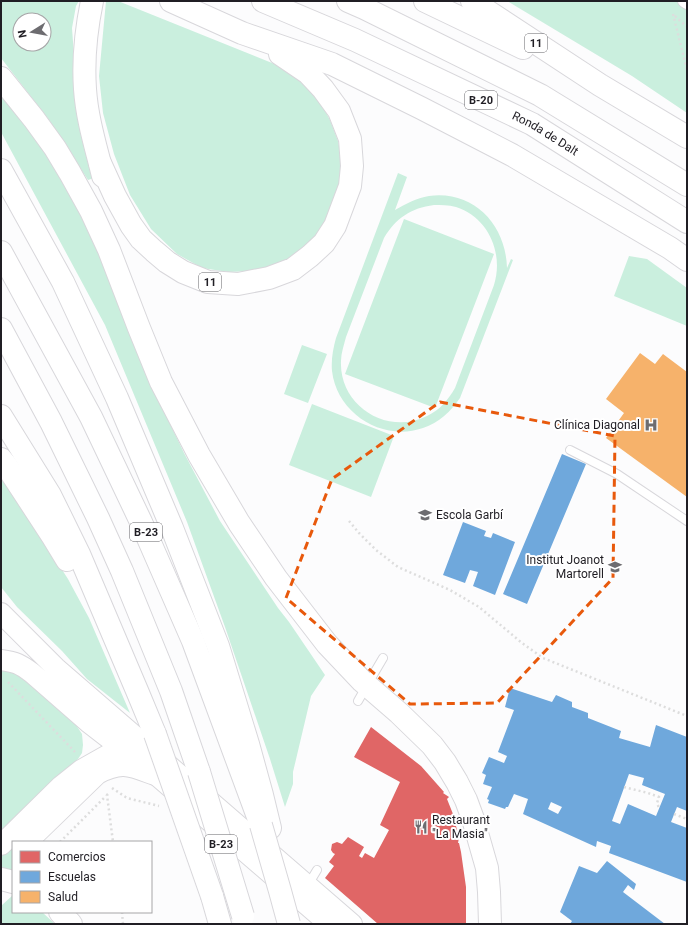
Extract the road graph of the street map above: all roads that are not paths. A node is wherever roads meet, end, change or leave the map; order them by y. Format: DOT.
graph roads {
  1 [pos="92,1"];
  2 [pos="171,1"];
  3 [pos="263,1"];
  4 [pos="348,1"];
  5 [pos="425,1"];
  6 [pos="472,1"];
  7 [pos="684,1"];
  8 [pos="687,3"];
  9 [pos="242,33"];
  10 [pos="1,78"];
  11 [pos="600,85"];
  12 [pos="687,137"];
  13 [pos="100,162"];
  14 [pos="1,170"];
  15 [pos="687,185"];
  16 [pos="687,222"];
  17 [pos="1,252"];
  18 [pos="687,260"];
  19 [pos="1,329"];
  20 [pos="1,416"];
  21 [pos="570,450"];
  22 [pos="1,459"];
  23 [pos="687,521"];
  24 [pos="239,523"];
  25 [pos="1,613"];
  26 [pos="118,645"];
  27 [pos="383,658"];
  28 [pos="1,660"];
  29 [pos="373,675"];
  30 [pos="88,722"];
  31 [pos="150,740"];
  32 [pos="120,748"];
  33 [pos="80,763"];
  34 [pos="155,774"];
  35 [pos="266,829"];
  36 [pos="29,841"];
  37 [pos="1,845"];
  38 [pos="1,879"];
  39 [pos="12,882"];
  40 [pos="61,913"];
  41 [pos="243,920"];
  42 [pos="71,924"];
  43 [pos="220,924"];
  44 [pos="289,924"];
  45 [pos="329,924"];
  46 [pos="352,924"];
  47 [pos="490,924"];
  1 -- 13 [label="highway"];
  2 -- 9 [label="highway"];
  3 -- 16 [label="highway, Ronda de Dalt / B-20"];
  4 -- 15 [label="highway, B-20"];
  5 -- 11 [label="highway"];
  6 -- 11 [label="highway, 11"];
  7 -- 8 [label="street"];
  9 -- 13 [label="highway, 11"];
  9 -- 18 [label="highway"];
  10 -- 24 [label="highway"];
  11 -- 12 [label="highway"];
  13 -- 24 [label="highway"];
  14 -- 35 [label="highway"];
  17 -- 35 [label="highway, B-23"];
  19 -- 41 [label="highway, B-23, bridge"];
  20 -- 26 [label="highway"];
  21 -- 23 [label="lane"];
  22 -- 26 [label="highway"];
  24 -- 47 [label="highway"];
  25 -- 31 [label="street"];
  26 -- 31 [label="highway"];
  27 -- 29 [label="lane"];
  28 -- 30 [label="street"];
  30 -- 32 [label="street"];
  30 -- 33 [label="street"];
  31 -- 32 [label="street"];
  31 -- 43 [label="highway, bridge"];
  31 -- 46 [label="street"];
  32 -- 33 [label="street"];
  32 -- 34 [label="street"];
  33 -- 37 [label="street"];
  34 -- 36 [label="highway"];
  34 -- 45 [label="street"];
  35 -- 44 [label="highway, B-23, bridge"];
  38 -- 39 [label="highway"];
  40 -- 42 [label="highway"];
}
